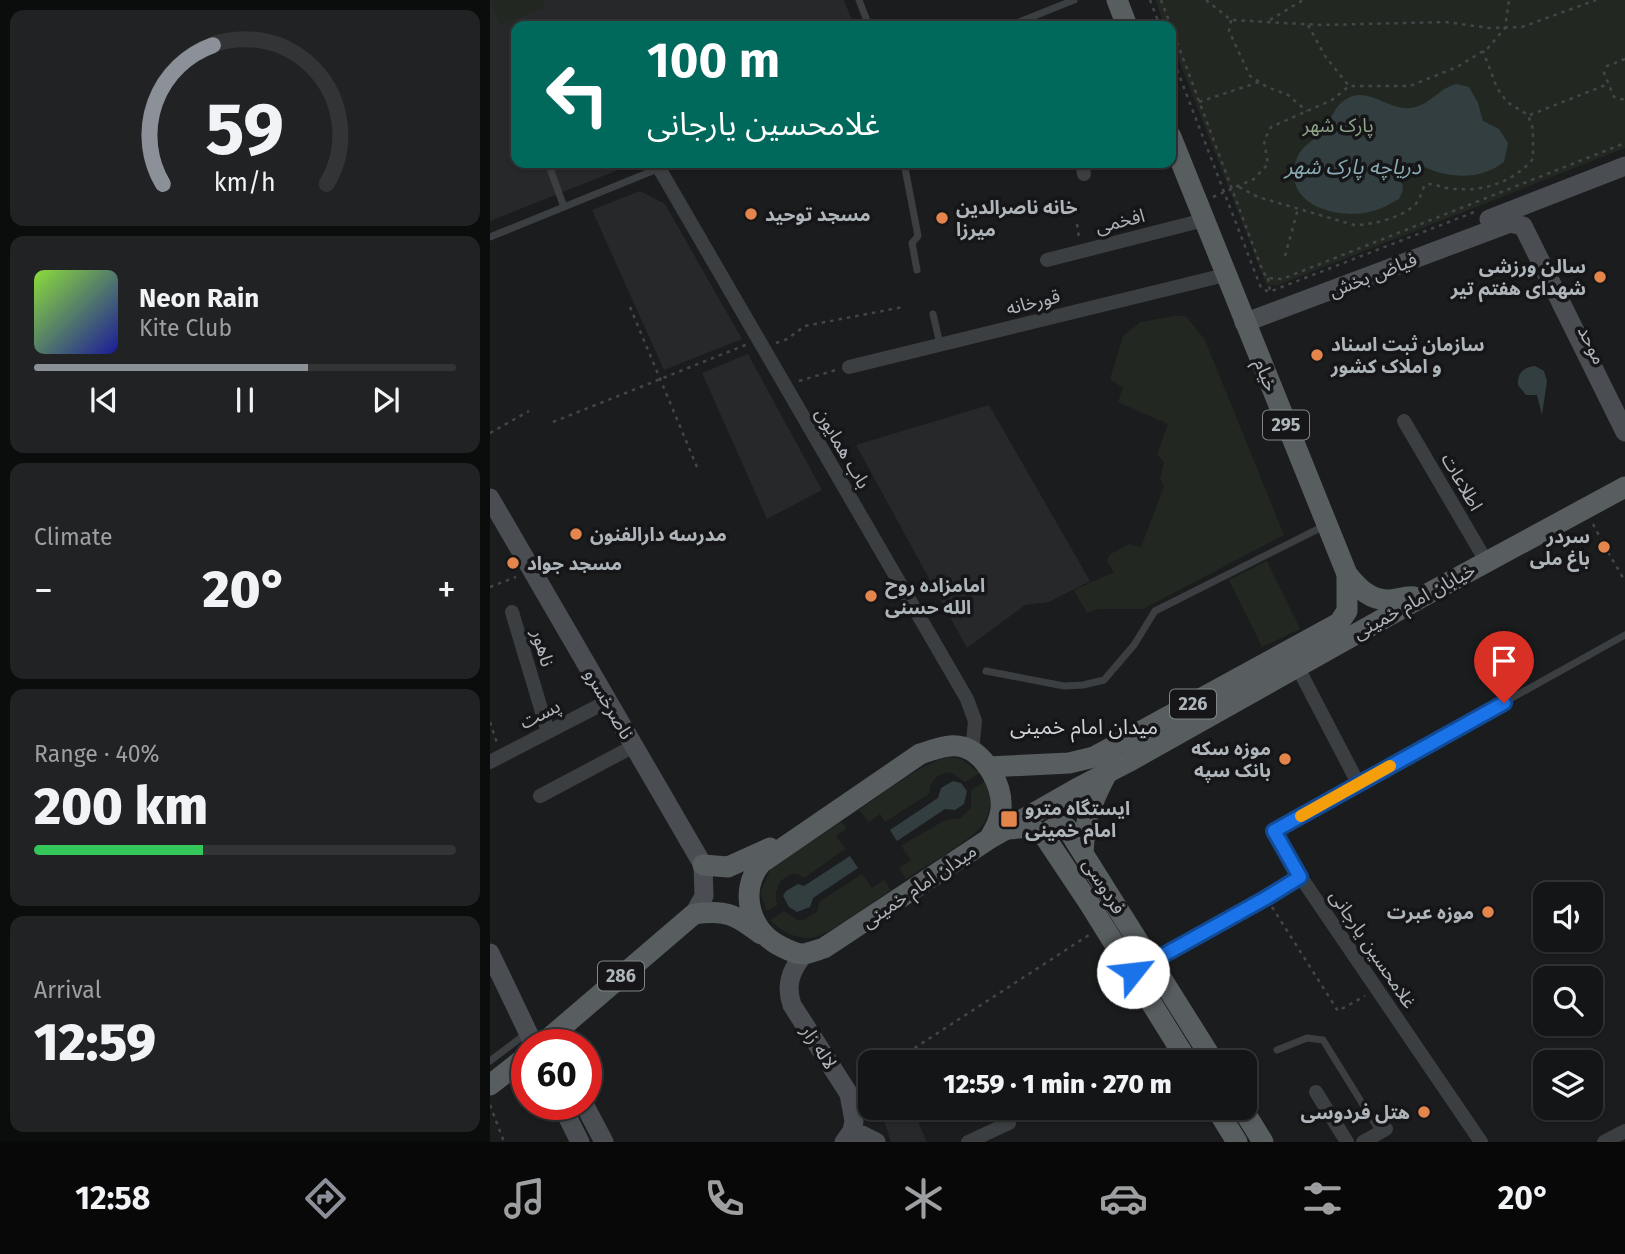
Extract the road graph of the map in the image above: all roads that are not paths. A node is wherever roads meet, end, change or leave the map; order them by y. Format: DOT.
graph roads {
  1 [pos="859,0"];
  2 [pos="1074,0"];
  3 [pos="1117,0"];
  4 [pos="867,21"];
  5 [pos="1022,21"];
  6 [pos="1125,21"];
  7 [pos="1176,150"];
  8 [pos="1625,166"];
  9 [pos="550,168"];
  10 [pos="659,168"];
  11 [pos="668,168"];
  12 [pos="905,168"];
  13 [pos="1535,201"];
  14 [pos="564,206"];
  15 [pos="1200,211"];
  16 [pos="490,237"];
  17 [pos="1047,260"];
  18 [pos="917,270"];
  19 [pos="1225,275"];
  20 [pos="933,314"];
  21 [pos="1243,320"];
  22 [pos="940,345"];
  23 [pos="849,367"];
  24 [pos="1625,412"];
  25 [pos="1404,421"];
  26 [pos="1625,432"];
  27 [pos="1625,487"];
  28 [pos="490,498"];
  29 [pos="1328,524"];
  30 [pos="1486,561"];
  31 [pos="1347,574"];
  32 [pos="1420,598"];
  33 [pos="512,611"];
  34 [pos="1625,635"];
  35 [pos="1297,666"];
  36 [pos="986,671"];
  37 [pos="608,701"];
  38 [pos="548,732"];
  39 [pos="634,746"];
  40 [pos="972,752"];
  41 [pos="496,759"];
  42 [pos="988,767"];
  43 [pos="1107,773"];
  44 [pos="1358,783"];
  45 [pos="540,796"];
  46 [pos="997,834"];
  47 [pos="1045,837"];
  48 [pos="793,841"];
  49 [pos="1083,855"];
  50 [pos="703,865"];
  51 [pos="1300,877"];
  52 [pos="694,914"];
  53 [pos="763,935"];
  54 [pos="490,953"];
  55 [pos="804,954"];
  56 [pos="1152,962"];
  57 [pos="1133,972"];
  58 [pos="534,1029"];
  59 [pos="555,1029"];
  60 [pos="1181,1050"];
  61 [pos="1207,1050"];
  62 [pos="1277,1050"];
  63 [pos="511,1053"];
  64 [pos="490,1061"];
  65 [pos="511,1069"];
  66 [pos="490,1085"];
  67 [pos="1316,1092"];
  68 [pos="569,1120"];
  69 [pos="592,1120"];
  70 [pos="1223,1120"];
  71 [pos="1249,1120"];
  72 [pos="1009,1124"];
  73 [pos="1383,1131"];
  74 [pos="1625,1131"];
  75 [pos="580,1142"];
  76 [pos="604,1142"];
  77 [pos="845,1142"];
  78 [pos="876,1142"];
  79 [pos="968,1142"];
  80 [pos="1237,1142"];
  81 [pos="1263,1142"];
  82 [pos="1347,1142"];
  83 [pos="1363,1142"];
  84 [pos="1481,1142"];
  85 [pos="1604,1142"];
  1 -- 4 [label="lane"];
  2 -- 5 [label="lane"];
  3 -- 6 [label="main road"];
  7 -- 15 [label="main road, خیام / 295"];
  8 -- 13 [label="street, فیاض بخش"];
  9 -- 14 [label="lane"];
  10 -- 14 [label="lane"];
  11 -- 40 [label="street, باب همایون"];
  12 -- 18 [label="lane"];
  13 -- 21 [label="street, فیاض بخش"];
  13 -- 24 [label="street, موحد"];
  14 -- 16 [label="lane"];
  15 -- 17 [label="street, افخمی"];
  15 -- 19 [label="main road, خیام / 295"];
  19 -- 21 [label="main road, خیام / 295"];
  19 -- 22 [label="street, قورخانه"];
  20 -- 22 [label="lane"];
  21 -- 26 [label="street, فیاض بخش"];
  21 -- 29 [label="main road, خیام / 295"];
  22 -- 23 [label="street, قورخانه"];
  25 -- 30 [label="street, اطلاعات"];
  27 -- 30 [label="main road, خیابان امام خمینی / 226"];
  28 -- 37 [label="street, ناصرخسرو"];
  29 -- 31 [label="main road, خیام / 295"];
  29 -- 36 [label="lane"];
  30 -- 32 [label="main road, خیابان امام خمینی / 226"];
  31 -- 32 [label="main road, خیام / 295"];
  31 -- 42 [label="main road, خیابان امام خمینی / 226"];
  32 -- 35 [label="main road, خیابان امام خمینی / 226"];
  33 -- 38 [label="street, ناهور"];
  34 -- 44 [label="lane, غلامحسین یارجانی"];
  35 -- 43 [label="main road, خیابان امام خمینی / 226"];
  35 -- 44 [label="street"];
  37 -- 38 [label="street, پست"];
  37 -- 39 [label="street, ناصرخسرو"];
  38 -- 41 [label="street, پست"];
  39 -- 45 [label="street"];
  39 -- 50 [label="street, ناصرخسرو"];
  40 -- 42 [label="main road, میدان امام خمینی"];
  40 -- 48 [label="main road"];
  42 -- 46 [label="main road, میدان امام خمینی"];
  43 -- 46 [label="main road, 226"];
  43 -- 49 [label="main road, فردوسی"];
  44 -- 51 [label="street, غلامحسین یارجانی"];
  46 -- 47 [label="main road"];
  46 -- 55 [label="main road, میدان امام خمینی"];
  47 -- 49 [label="main road"];
  47 -- 57 [label="main road, فردوسی"];
  48 -- 50 [label="main road"];
  48 -- 53 [label="main road"];
  49 -- 56 [label="main road, فردوسی"];
  50 -- 52 [label="street"];
  51 -- 56 [label="street"];
  51 -- 84 [label="street, غلامحسین یارجانی"];
  52 -- 53 [label="main road"];
  52 -- 59 [label="main road, 286"];
  53 -- 55 [label="main road"];
  54 -- 58 [label="street"];
  55 -- 77 [label="street, لاله زار"];
  56 -- 57 [label="main road"];
  56 -- 61 [label="main road, فردوسی"];
  57 -- 60 [label="main road, فردوسی"];
  62 -- 73 [label="lane"];
  63 -- 64 [label="lane"];
  65 -- 66 [label="main road"];
  67 -- 82 [label="street"];
  68 -- 75 [label="street"];
  69 -- 76 [label="street"];
  70 -- 80 [label="main road"];
  71 -- 81 [label="main road"];
  72 -- 79 [label="street"];
  73 -- 83 [label="street"];
  74 -- 85 [label="street"];
  77 -- 78 [label="street, لاله زار"];
}
